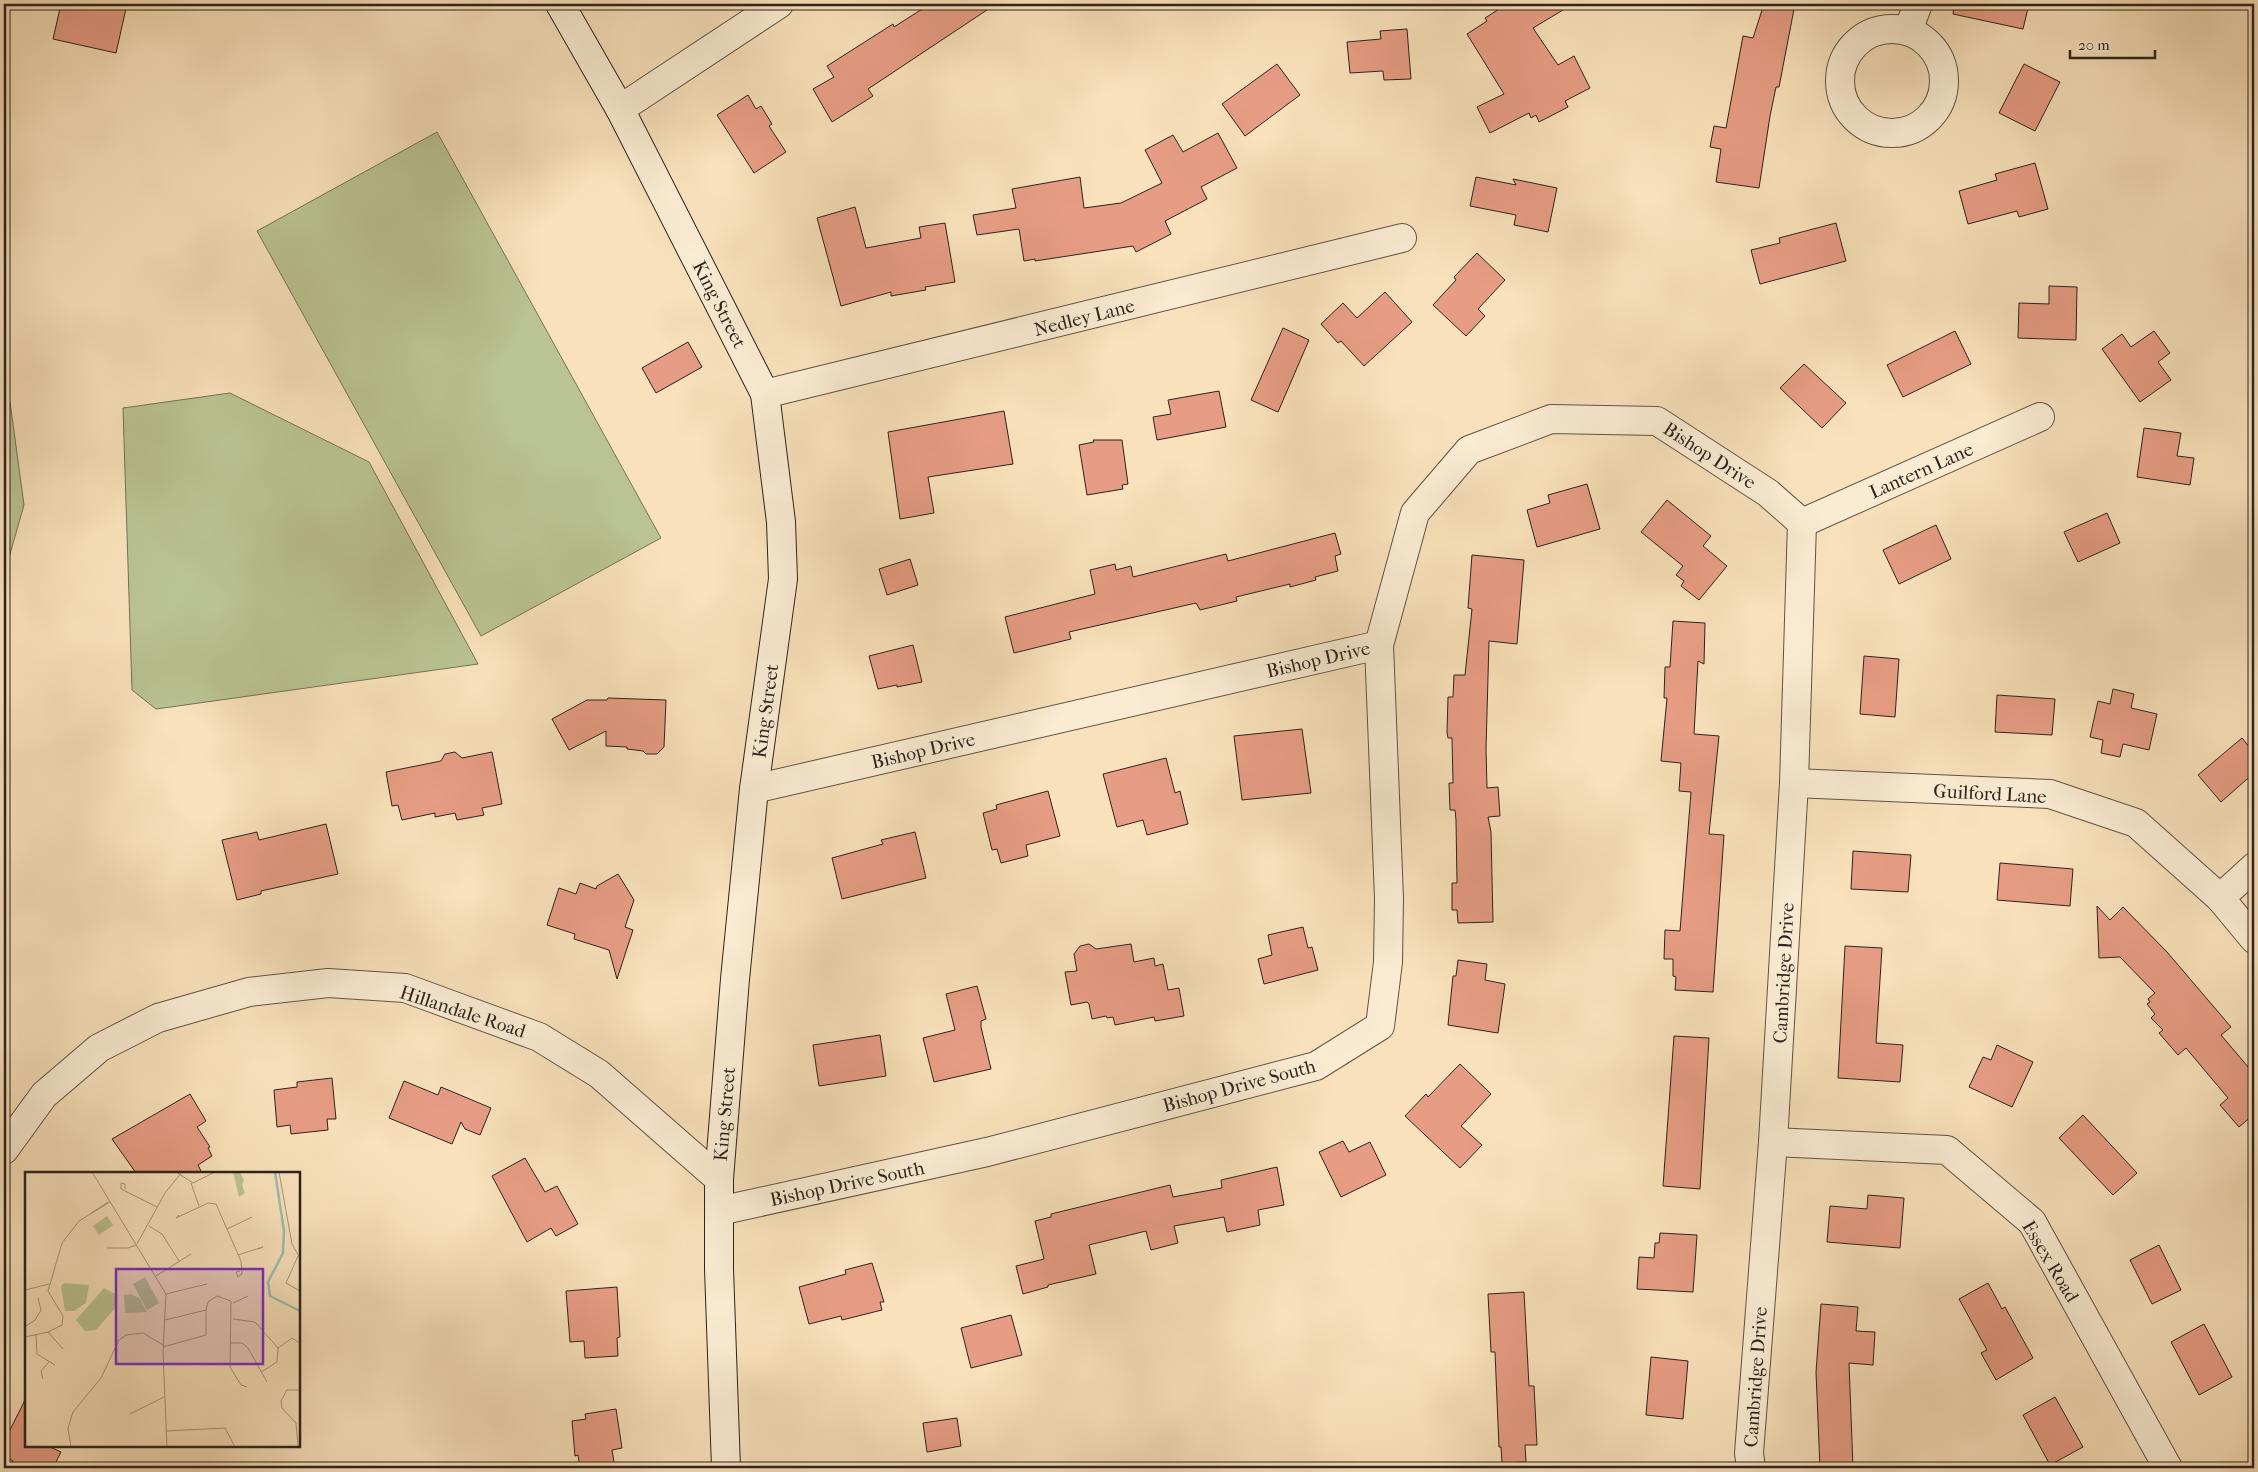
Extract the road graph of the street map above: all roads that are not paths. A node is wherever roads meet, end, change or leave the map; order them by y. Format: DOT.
graph roads {
  1 [pos="560,4"];
  2 [pos="780,4"];
  3 [pos="1918,4"];
  4 [pos="1908,31"];
  5 [pos="620,109"];
  6 [pos="1402,238"];
  7 [pos="766,394"];
  8 [pos="2040,417"];
  9 [pos="1802,523"];
  10 [pos="1379,645"];
  11 [pos="1794,783"];
  12 [pos="754,789"];
  13 [pos="2254,867"];
  14 [pos="2220,898"];
  15 [pos="2254,939"];
  16 [pos="1773,1142"];
  17 [pos="4,1150"];
  18 [pos="719,1179"];
  19 [pos="720,1211"];
  20 [pos="726,1468"];
  21 [pos="1751,1468"];
  22 [pos="2168,1468"];
  1 -- 5 [label="street, King Street"];
  2 -- 5 [label="street"];
  3 -- 4 [label="street"];
  5 -- 7 [label="street, King Street"];
  6 -- 7 [label="street, Nedley Lane"];
  7 -- 12 [label="street, King Street"];
  8 -- 9 [label="street, Lantern Lane"];
  9 -- 10 [label="street, Bishop Drive"];
  9 -- 11 [label="street, Cambridge Drive"];
  10 -- 12 [label="street, Bishop Drive"];
  10 -- 19 [label="street, Bishop Drive South"];
  11 -- 14 [label="street, Guilford Lane"];
  11 -- 16 [label="street, Cambridge Drive"];
  12 -- 18 [label="street, King Street"];
  13 -- 14 [label="street"];
  14 -- 15 [label="street, Guilford Lane"];
  16 -- 21 [label="street, Cambridge Drive"];
  16 -- 22 [label="street, Essex Road"];
  17 -- 18 [label="street, Hillandale Road"];
  18 -- 19 [label="street, King Street"];
  19 -- 20 [label="street, King Street"];
}
